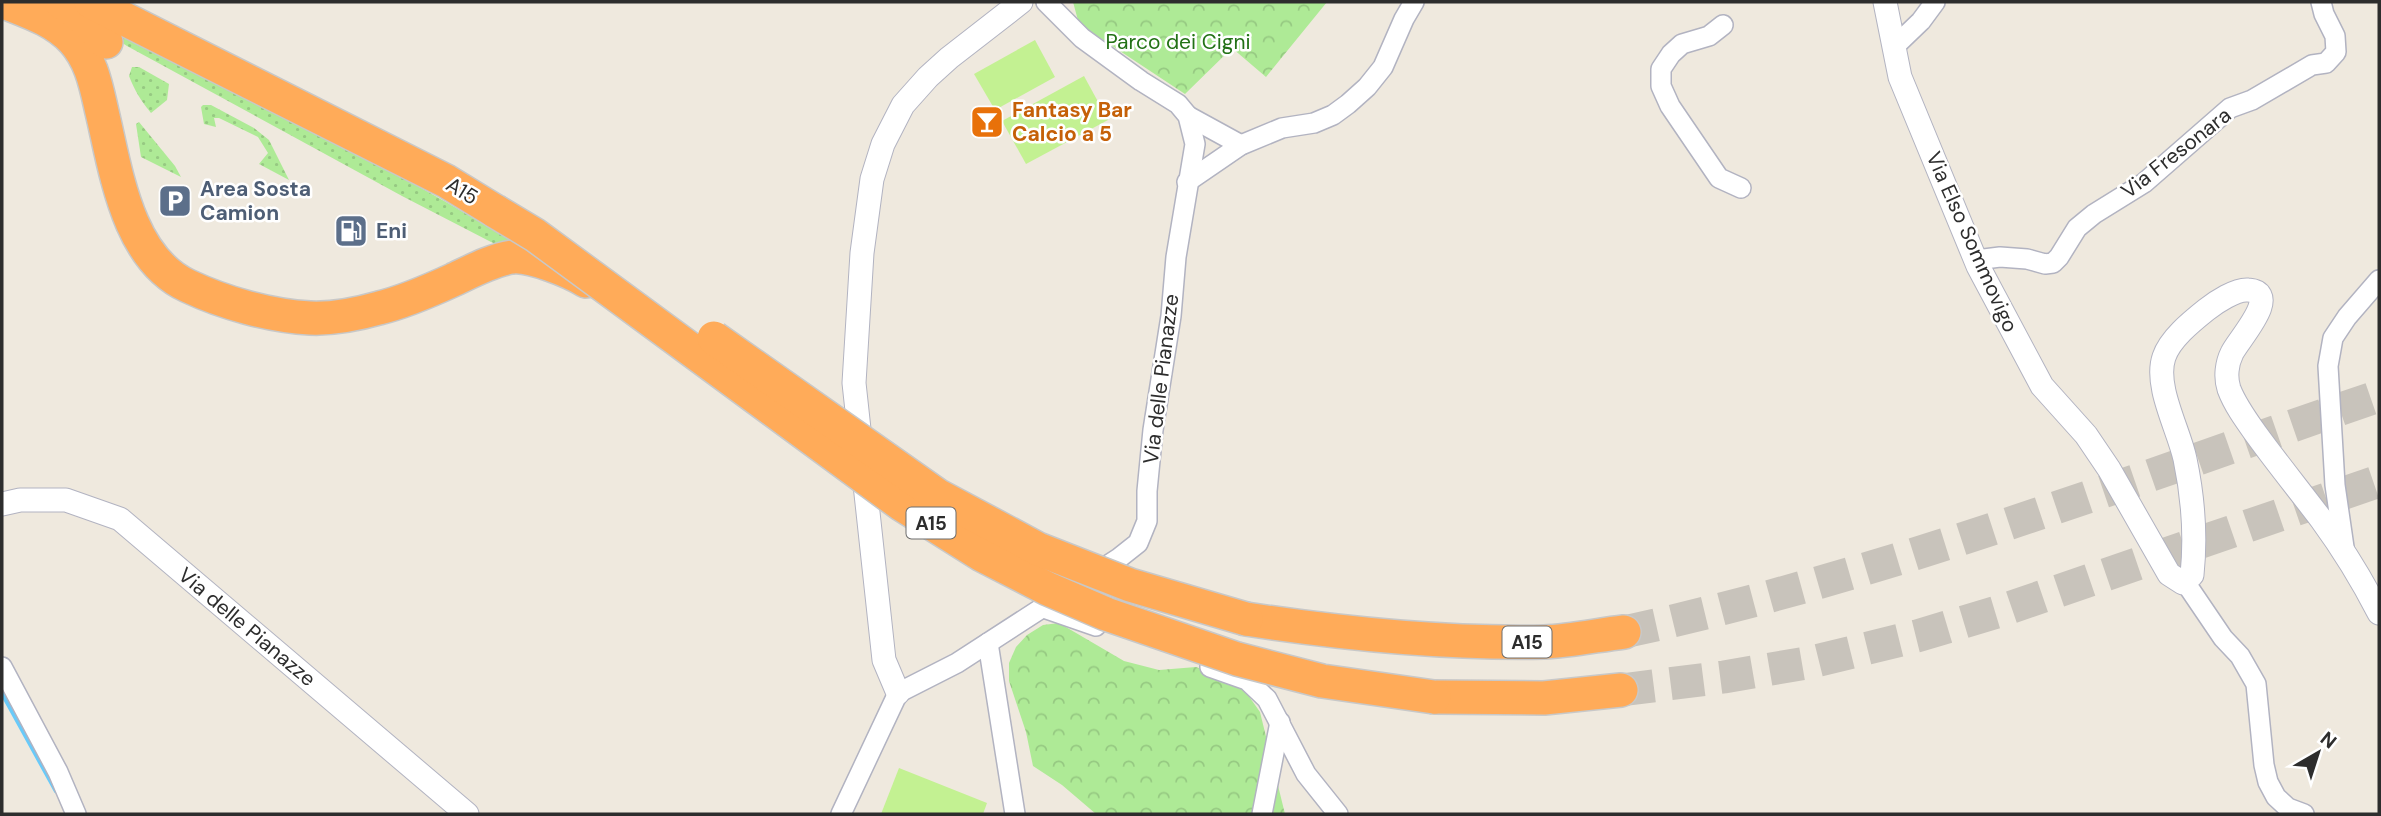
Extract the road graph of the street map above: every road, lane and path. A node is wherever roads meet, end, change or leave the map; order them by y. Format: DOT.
graph roads {
  1 [pos="4,2"];
  2 [pos="61,2"];
  3 [pos="91,2"];
  4 [pos="136,2"];
  5 [pos="1021,2"];
  6 [pos="1046,2"];
  7 [pos="1415,2"];
  8 [pos="1885,2"];
  9 [pos="1935,2"];
  10 [pos="2321,2"];
  11 [pos="1723,25"];
  12 [pos="106,43"];
  13 [pos="1895,46"];
  14 [pos="1188,116"];
  15 [pos="1241,145"];
  16 [pos="1187,182"];
  17 [pos="1741,188"];
  18 [pos="500,201"];
  19 [pos="1976,260"];
  20 [pos="2379,281"];
  21 [pos="686,346"];
  22 [pos="2,505"];
  23 [pos="2346,555"];
  24 [pos="2185,582"];
  25 [pos="1044,608"];
  26 [pos="2379,613"];
  27 [pos="1624,632"];
  28 [pos="988,643"];
  29 [pos="2,667"];
  30 [pos="1620,690"];
  31 [pos="898,693"];
  32 [pos="1280,722"];
  33 [pos="76,814"];
  34 [pos="467,814"];
  35 [pos="841,814"];
  36 [pos="1015,814"];
  37 [pos="1262,814"];
  38 [pos="1338,814"];
  39 [pos="2304,814"];
  1 -- 21 [label="highway"];
  2 -- 12 [label="highway"];
  3 -- 18 [label="highway, A15"];
  4 -- 18 [label="highway, A15"];
  5 -- 31 [label="street"];
  6 -- 14 [label="street"];
  7 -- 15 [label="street"];
  8 -- 13 [label="street, Via Elso Sommovigo"];
  9 -- 13 [label="street"];
  10 -- 19 [label="street, Via Fresonara"];
  11 -- 17 [label="street"];
  13 -- 19 [label="street, Via Elso Sommovigo"];
  14 -- 15 [label="street"];
  14 -- 16 [label="street, Via delle Pianazze"];
  15 -- 16 [label="street"];
  16 -- 25 [label="street, Via delle Pianazze"];
  18 -- 21 [label="highway, A15 / A15, bridge"];
  18 -- 27 [label="highway, A15 / A15, bridge"];
  19 -- 24 [label="street, Via Elso Sommovigo"];
  20 -- 23 [label="street"];
  21 -- 30 [label="highway, A15 / A15, bridge"];
  22 -- 34 [label="street, Via delle Pianazze"];
  23 -- 24 [label="street"];
  23 -- 26 [label="street"];
  24 -- 39 [label="street"];
  25 -- 28 [label="street, Via delle Pianazze"];
  25 -- 32 [label="street"];
  28 -- 31 [label="street, Via delle Pianazze"];
  28 -- 36 [label="street"];
  29 -- 33 [label="street"];
  31 -- 35 [label="street"];
  32 -- 37 [label="street"];
  32 -- 38 [label="street"];
}
